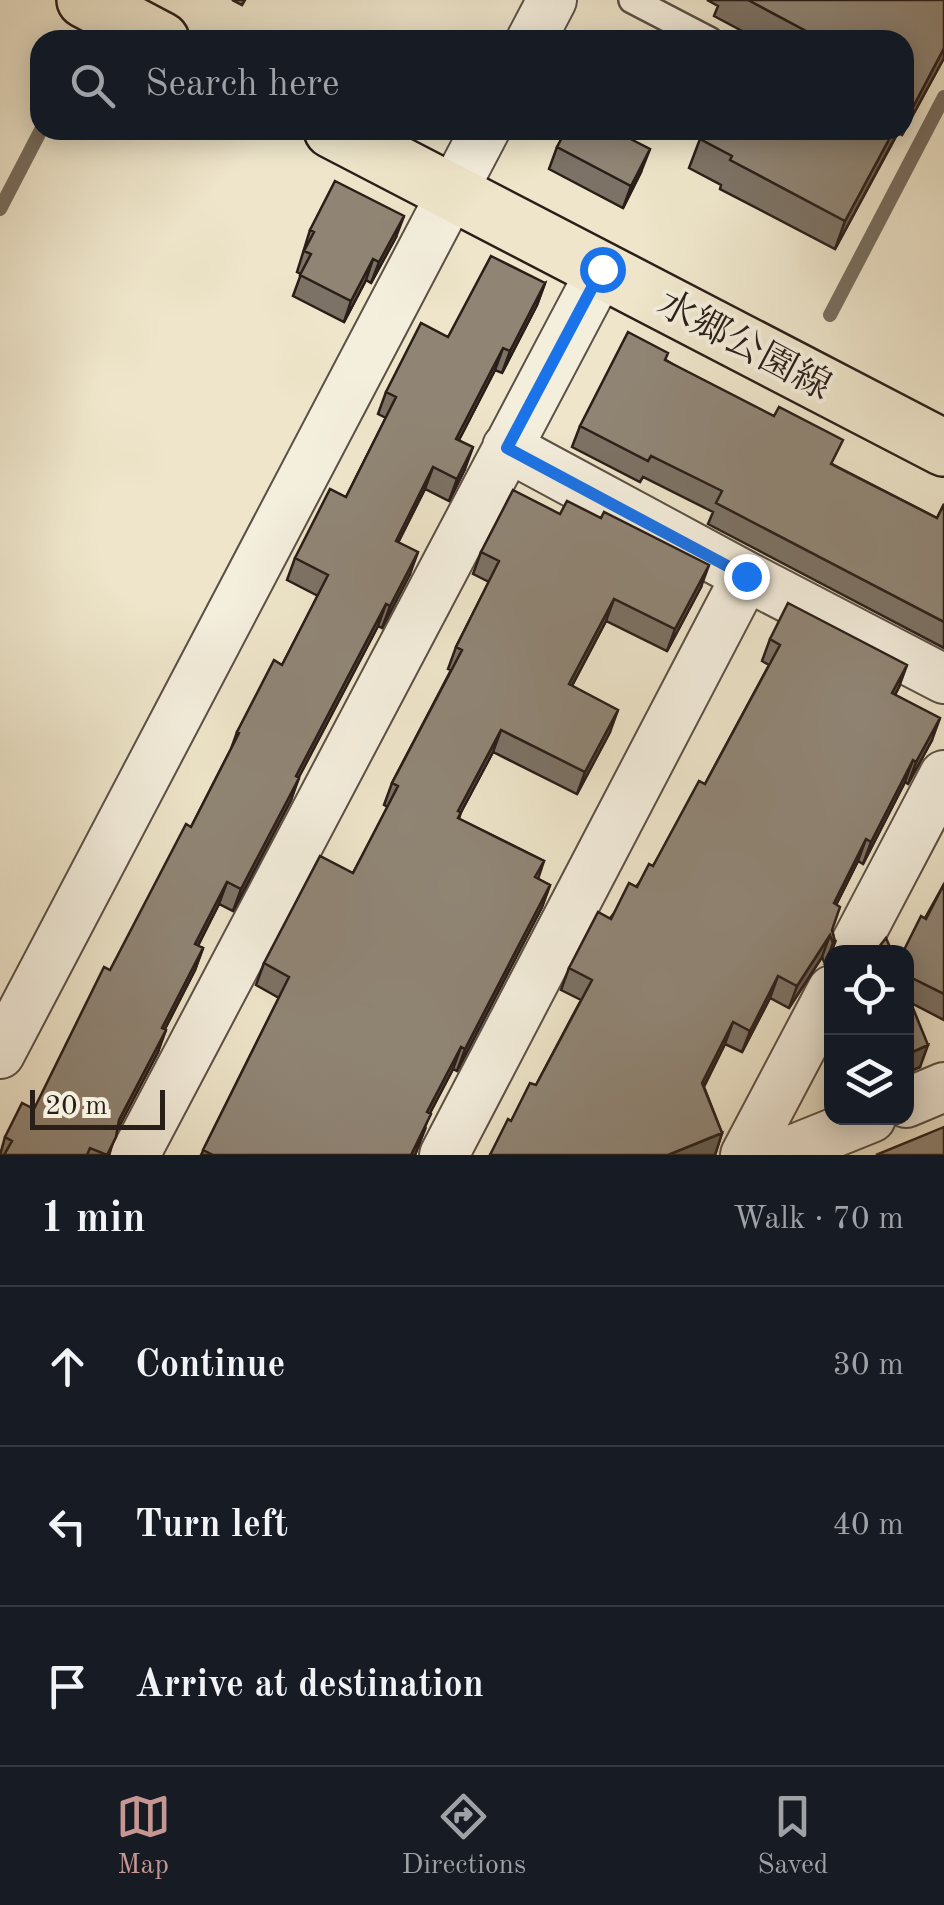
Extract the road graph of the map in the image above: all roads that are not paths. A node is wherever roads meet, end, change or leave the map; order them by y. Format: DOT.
graph roads {
  1 [pos="85,0"];
  2 [pos="552,0"];
  3 [pos="632,0"];
  4 [pos="142,30"];
  5 [pos="537,30"];
  6 [pos="689,30"];
  7 [pos="351,140"];
  8 [pos="480,140"];
  9 [pos="452,193"];
  10 [pos="602,269"];
  11 [pos="507,448"];
  12 [pos="944,448"];
  13 [pos="746,576"];
  14 [pos="944,679"];
  15 [pos="944,774"];
  16 [pos="855,945"];
  17 [pos="824,1005"];
  18 [pos="0,1054"];
  19 [pos="944,1087"];
  20 [pos="914,1100"];
  21 [pos="853,1125"];
  22 [pos="135,1155"];
  23 [pos="444,1155"];
  24 [pos="745,1155"];
  25 [pos="779,1155"];
  1 -- 4 [label="main road"];
  2 -- 5 [label="street"];
  3 -- 6 [label="lane"];
  7 -- 9 [label="main road, 水郷公園線"];
  8 -- 9 [label="street"];
  9 -- 10 [label="main road, 水郷公園線"];
  9 -- 18 [label="street"];
  10 -- 11 [label="street"];
  10 -- 12 [label="main road, 水郷公園線"];
  11 -- 13 [label="street"];
  11 -- 22 [label="street"];
  13 -- 14 [label="street"];
  13 -- 23 [label="street"];
  15 -- 16 [label="street"];
  17 -- 24 [label="street"];
  19 -- 20 [label="street"];
  21 -- 25 [label="street"];
}
